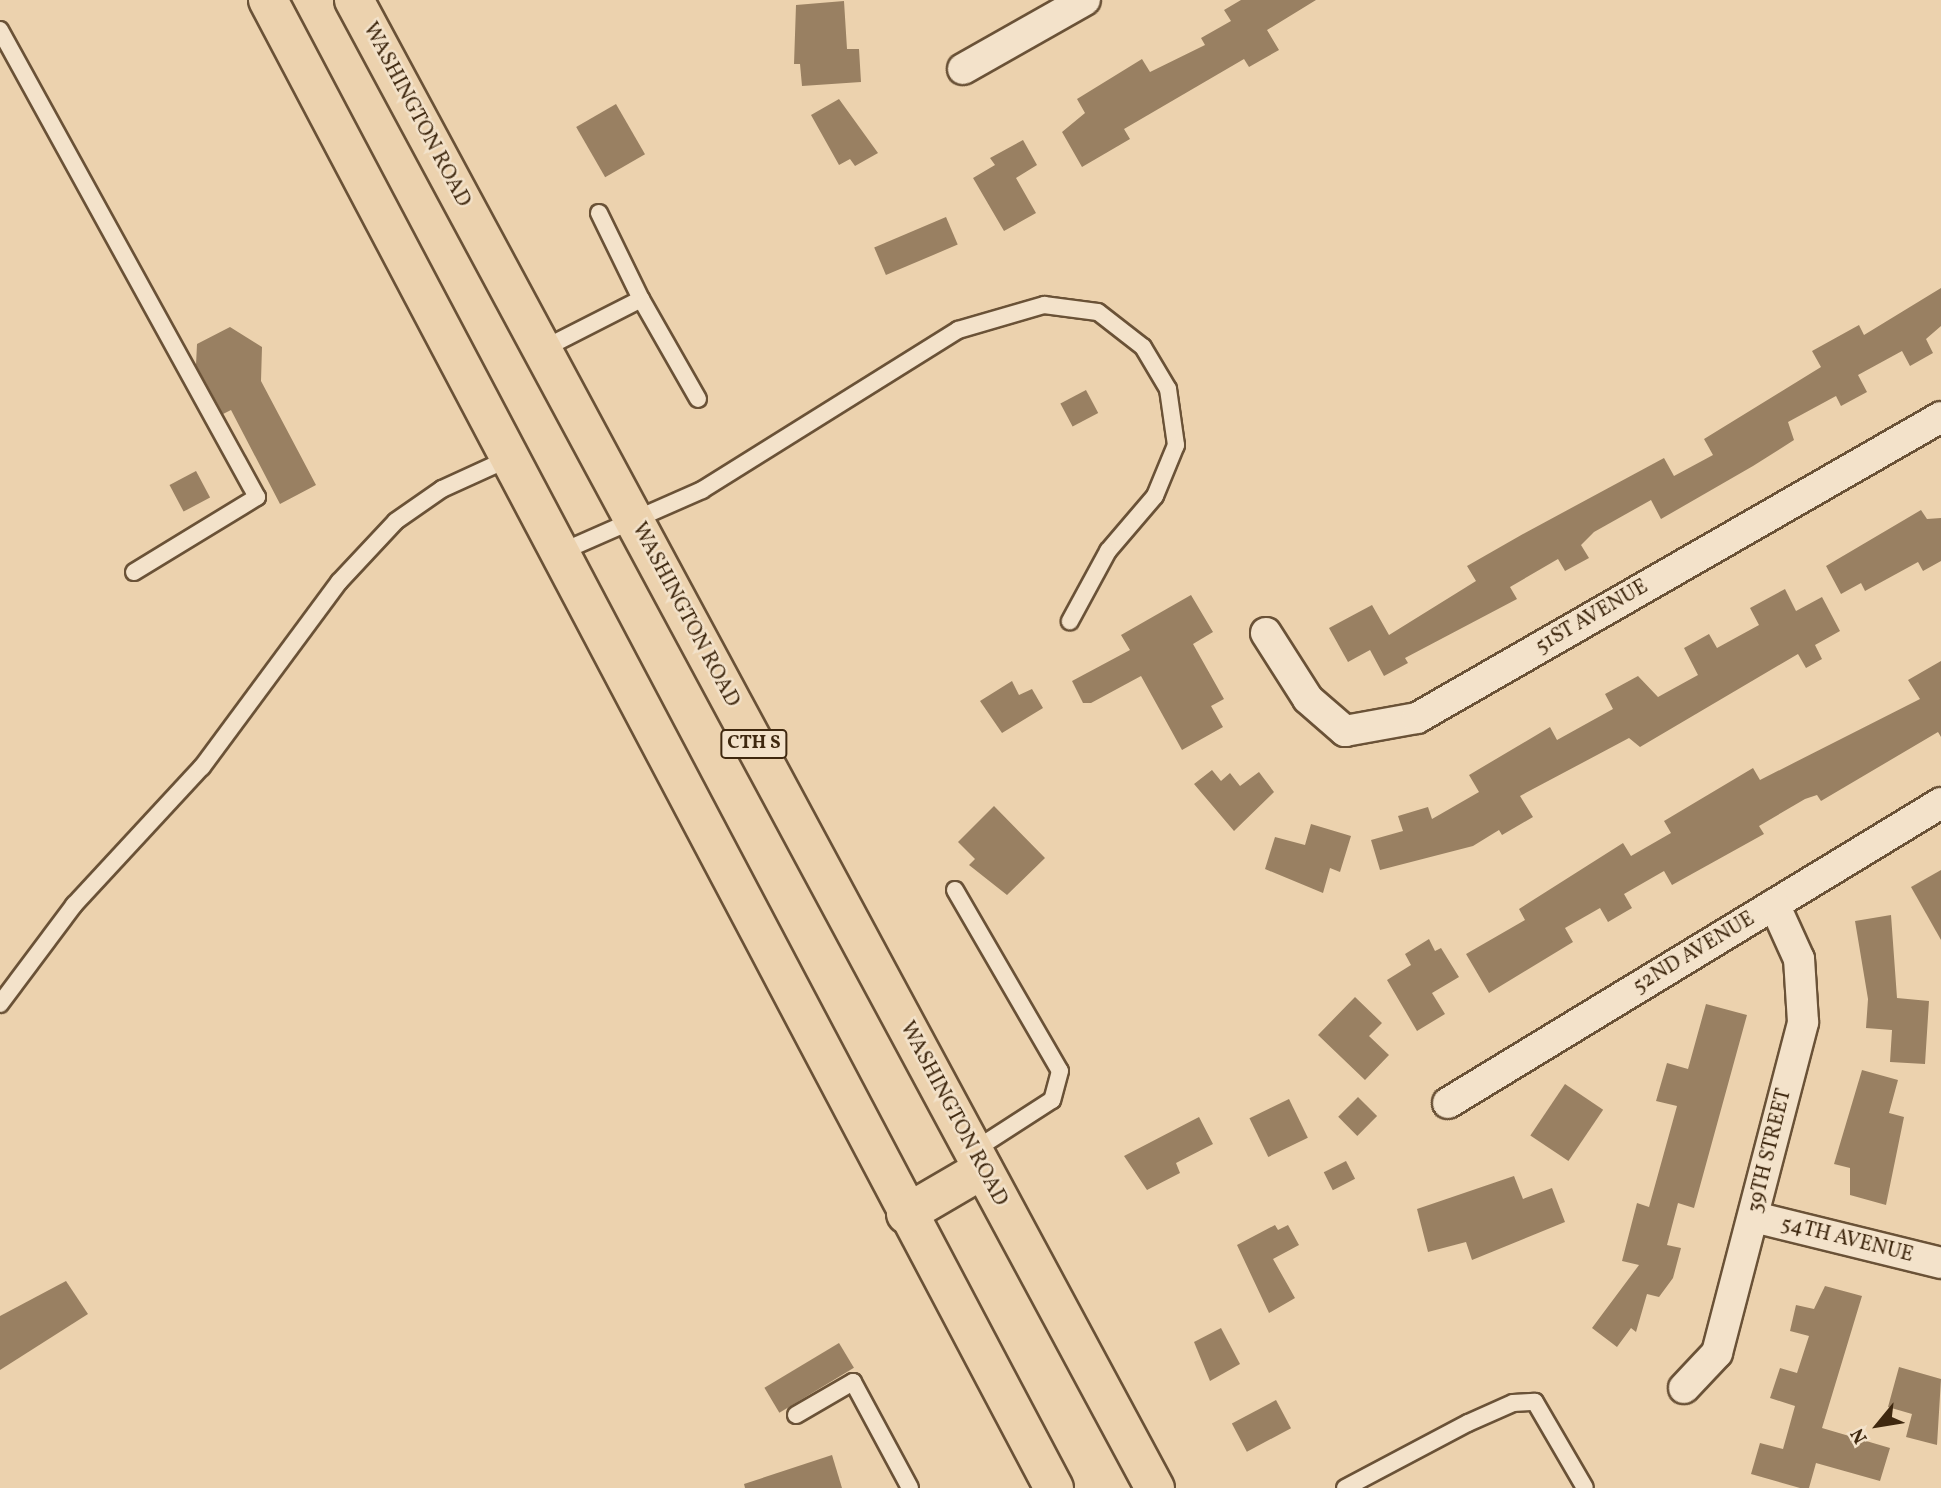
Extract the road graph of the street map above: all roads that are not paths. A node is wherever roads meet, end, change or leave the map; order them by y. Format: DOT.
graph roads {
  1 [pos="268,0"];
  2 [pos="354,0"];
  3 [pos="1085,0"];
  4 [pos="0,30"];
  5 [pos="963,69"];
  6 [pos="599,213"];
  7 [pos="641,299"];
  8 [pos="542,349"];
  9 [pos="698,399"];
  10 [pos="1941,417"];
  11 [pos="512,457"];
  12 [pos="634,520"];
  13 [pos="561,552"];
  14 [pos="134,572"];
  15 [pos="1070,621"];
  16 [pos="1266,633"];
  17 [pos="1941,803"];
  18 [pos="955,890"];
  19 [pos="1774,904"];
  20 [pos="0,1004"];
  21 [pos="1448,1103"];
  22 [pos="978,1160"];
  23 [pos="906,1214"];
  24 [pos="1754,1217"];
  25 [pos="1941,1262"];
  26 [pos="1684,1388"];
  27 [pos="796,1415"];
  28 [pos="910,1488"];
  29 [pos="1054,1488"];
  30 [pos="1155,1488"];
  31 [pos="1345,1488"];
  32 [pos="1585,1488"];
  1 -- 11 [label="main road"];
  2 -- 8 [label="main road, WASHINGTON ROAD / CTH S"];
  3 -- 5 [label="street"];
  4 -- 14 [label="lane"];
  6 -- 7 [label="lane"];
  7 -- 8 [label="lane"];
  7 -- 9 [label="lane"];
  8 -- 12 [label="main road, WASHINGTON ROAD / CTH S"];
  10 -- 16 [label="street, 51ST AVENUE"];
  11 -- 13 [label="main road"];
  11 -- 20 [label="lane"];
  12 -- 13 [label="lane"];
  12 -- 15 [label="lane"];
  12 -- 22 [label="main road, WASHINGTON ROAD / CTH S"];
  13 -- 23 [label="main road"];
  17 -- 19 [label="street, 52ND AVENUE"];
  18 -- 22 [label="lane"];
  19 -- 21 [label="street, 52ND AVENUE"];
  19 -- 24 [label="street, 39TH STREET"];
  22 -- 23 [label="main road"];
  22 -- 30 [label="main road, WASHINGTON ROAD / CTH S"];
  23 -- 29 [label="main road"];
  24 -- 25 [label="street, 54TH AVENUE"];
  24 -- 26 [label="street, 39TH STREET"];
  27 -- 28 [label="lane"];
  31 -- 32 [label="lane"];
}
